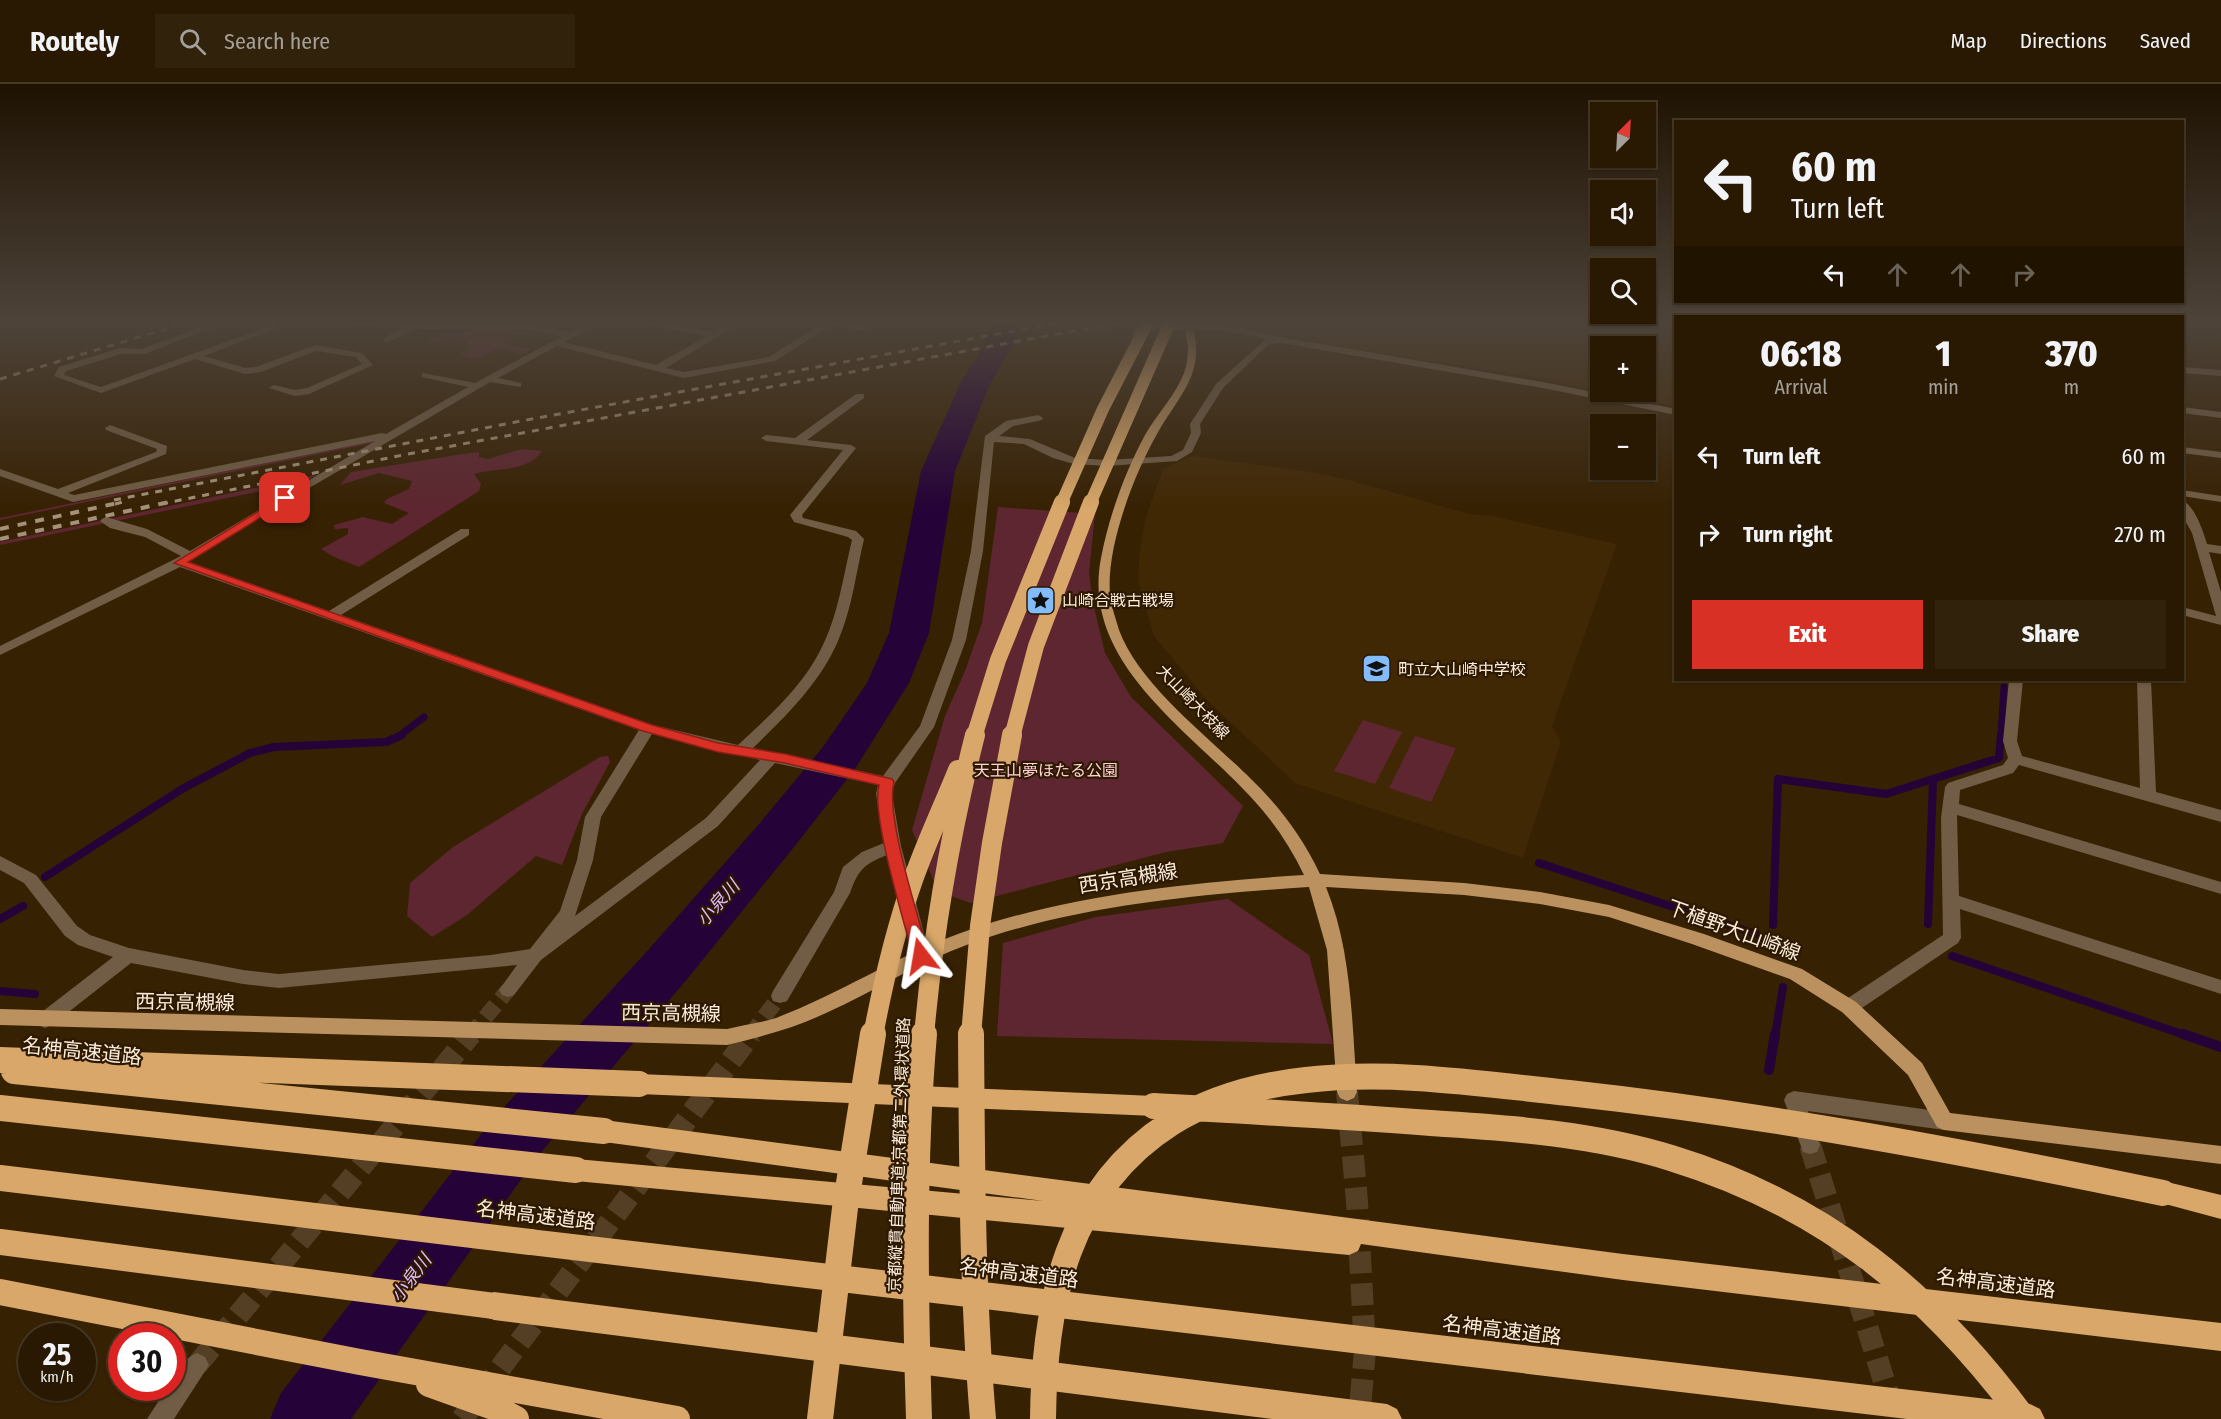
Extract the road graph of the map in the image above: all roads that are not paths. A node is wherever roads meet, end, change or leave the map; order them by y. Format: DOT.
graph roads {
  1 [pos="84,384"];
  2 [pos="116,384"];
  3 [pos="324,384"];
  4 [pos="469,384"];
  5 [pos="480,384"];
  6 [pos="515,384"];
  7 [pos="1112,384"];
  8 [pos="1117,384"];
  9 [pos="1143,384"];
  10 [pos="1183,384"];
  11 [pos="1221,384"];
  12 [pos="1538,384"];
  13 [pos="518,385"];
  14 [pos="477,386"];
  15 [pos="274,388"];
  16 [pos="860,396"];
  17 [pos="2184,410"];
  18 [pos="1674,412"];
  19 [pos="2221,415"];
  20 [pos="1038,418"];
  21 [pos="992,423"];
  22 [pos="110,428"];
  23 [pos="396,434"];
  24 [pos="766,438"];
  25 [pos="989,438"];
  26 [pos="798,441"];
  27 [pos="2184,450"];
  28 [pos="2221,455"];
  29 [pos="1074,461"];
  30 [pos="1138,461"];
  31 [pos="0,472"];
  32 [pos="2184,493"];
  33 [pos="56,494"];
  34 [pos="2221,499"];
  35 [pos="2184,507"];
  36 [pos="106,521"];
  37 [pos="465,532"];
  38 [pos="2184,532"];
  39 [pos="2200,540"];
  40 [pos="2221,550"];
  41 [pos="184,560"];
  42 [pos="2220,606"];
  43 [pos="2184,612"];
  44 [pos="331,616"];
  45 [pos="2221,621"];
  46 [pos="0,651"];
  47 [pos="2016,681"];
  48 [pos="2144,681"];
  49 [pos="978,721"];
  50 [pos="648,728"];
  51 [pos="742,750"];
  52 [pos="779,757"];
  53 [pos="2016,759"];
  54 [pos="879,780"];
  55 [pos="2148,795"];
  56 [pos="1952,808"];
  57 [pos="2221,816"];
  58 [pos="893,846"];
  59 [pos="0,862"];
  60 [pos="1315,880"];
  61 [pos="2221,888"];
  62 [pos="1951,900"];
  63 [pos="128,955"];
  64 [pos="536,955"];
  65 [pos="921,956"];
  66 [pos="2221,987"];
  67 [pos="508,990"];
  68 [pos="780,996"];
  69 [pos="1850,1007"];
  70 [pos="0,1017"];
  71 [pos="45,1020"];
  72 [pos="0,1060"];
  73 [pos="0,1070"];
  74 [pos="1347,1092"];
  75 [pos="0,1108"];
  76 [pos="1944,1121"];
  77 [pos="1810,1145"];
  78 [pos="2221,1155"];
  79 [pos="0,1178"];
  80 [pos="2221,1207"];
  81 [pos="0,1242"];
  82 [pos="1623,1267"];
  83 [pos="0,1292"];
  84 [pos="2221,1337"];
  85 [pos="360,1362"];
  86 [pos="197,1365"];
  87 [pos="159,1419"];
  88 [pos="516,1419"];
  89 [pos="677,1419"];
  90 [pos="820,1419"];
  91 [pos="919,1419"];
  92 [pos="983,1419"];
  93 [pos="1043,1419"];
  94 [pos="1386,1419"];
  95 [pos="2024,1419"];
  96 [pos="2032,1419"];
  1 -- 2 [label="street"];
  3 -- 15 [label="street"];
  4 -- 14 [label="street"];
  5 -- 14 [label="street"];
  6 -- 13 [label="street"];
  7 -- 29 [label="street"];
  8 -- 49 [label="highway, 京都縦貫自動車道;京都第二外環状道路, bridge"];
  9 -- 92 [label="highway, bridge"];
  10 -- 30 [label="main road, 大山崎大枝線"];
  11 -- 30 [label="street"];
  12 -- 18 [label="street"];
  14 -- 23 [label="street"];
  16 -- 26 [label="street"];
  17 -- 19 [label="street"];
  20 -- 25 [label="street"];
  21 -- 25 [label="street"];
  22 -- 33 [label="street"];
  23 -- 33 [label="street"];
  23 -- 41 [label="street"];
  24 -- 26 [label="street"];
  25 -- 29 [label="street"];
  25 -- 54 [label="street"];
  26 -- 51 [label="street"];
  27 -- 28 [label="street"];
  29 -- 30 [label="street"];
  30 -- 60 [label="main road, 大山崎大枝線"];
  31 -- 33 [label="street"];
  32 -- 34 [label="street"];
  35 -- 39 [label="street"];
  36 -- 41 [label="street"];
  37 -- 44 [label="street"];
  38 -- 39 [label="street"];
  39 -- 40 [label="street"];
  39 -- 42 [label="street"];
  41 -- 44 [label="street"];
  41 -- 46 [label="street"];
  43 -- 45 [label="street"];
  44 -- 50 [label="street"];
  47 -- 53 [label="street"];
  48 -- 55 [label="street"];
  49 -- 90 [label="highway, bridge"];
  49 -- 91 [label="highway, 京都縦貫自動車道;京都第二外環状道路, bridge"];
  50 -- 51 [label="street"];
  50 -- 64 [label="street"];
  51 -- 52 [label="street"];
  52 -- 54 [label="street"];
  52 -- 64 [label="street"];
  53 -- 55 [label="street"];
  53 -- 56 [label="street"];
  54 -- 58 [label="street"];
  55 -- 57 [label="street"];
  56 -- 61 [label="street"];
  56 -- 62 [label="street"];
  58 -- 65 [label="street"];
  58 -- 68 [label="street"];
  59 -- 63 [label="street"];
  60 -- 65 [label="main road, 西京高槻線"];
  60 -- 69 [label="main road, 下植野大山崎線"];
  60 -- 74 [label="main road, 大山崎大枝線"];
  62 -- 66 [label="street"];
  62 -- 69 [label="street"];
  63 -- 64 [label="street"];
  63 -- 71 [label="street"];
  64 -- 67 [label="street"];
  65 -- 71 [label="main road, 西京高槻線"];
  69 -- 76 [label="main road, 下植野大山崎線"];
  70 -- 71 [label="main road, 西京高槻線"];
  72 -- 95 [label="highway, bridge"];
  73 -- 82 [label="highway, 名神高速道路, bridge"];
  75 -- 82 [label="highway, 名神高速道路, bridge"];
  76 -- 77 [label="street"];
  76 -- 78 [label="main road"];
  79 -- 96 [label="highway, 名神高速道路, bridge"];
  80 -- 93 [label="highway, bridge"];
  81 -- 94 [label="highway, bridge"];
  82 -- 84 [label="highway, 名神高速道路"];
  83 -- 85 [label="highway, bridge"];
  85 -- 88 [label="highway, bridge"];
  85 -- 89 [label="highway, bridge"];
  86 -- 87 [label="street"];
}
